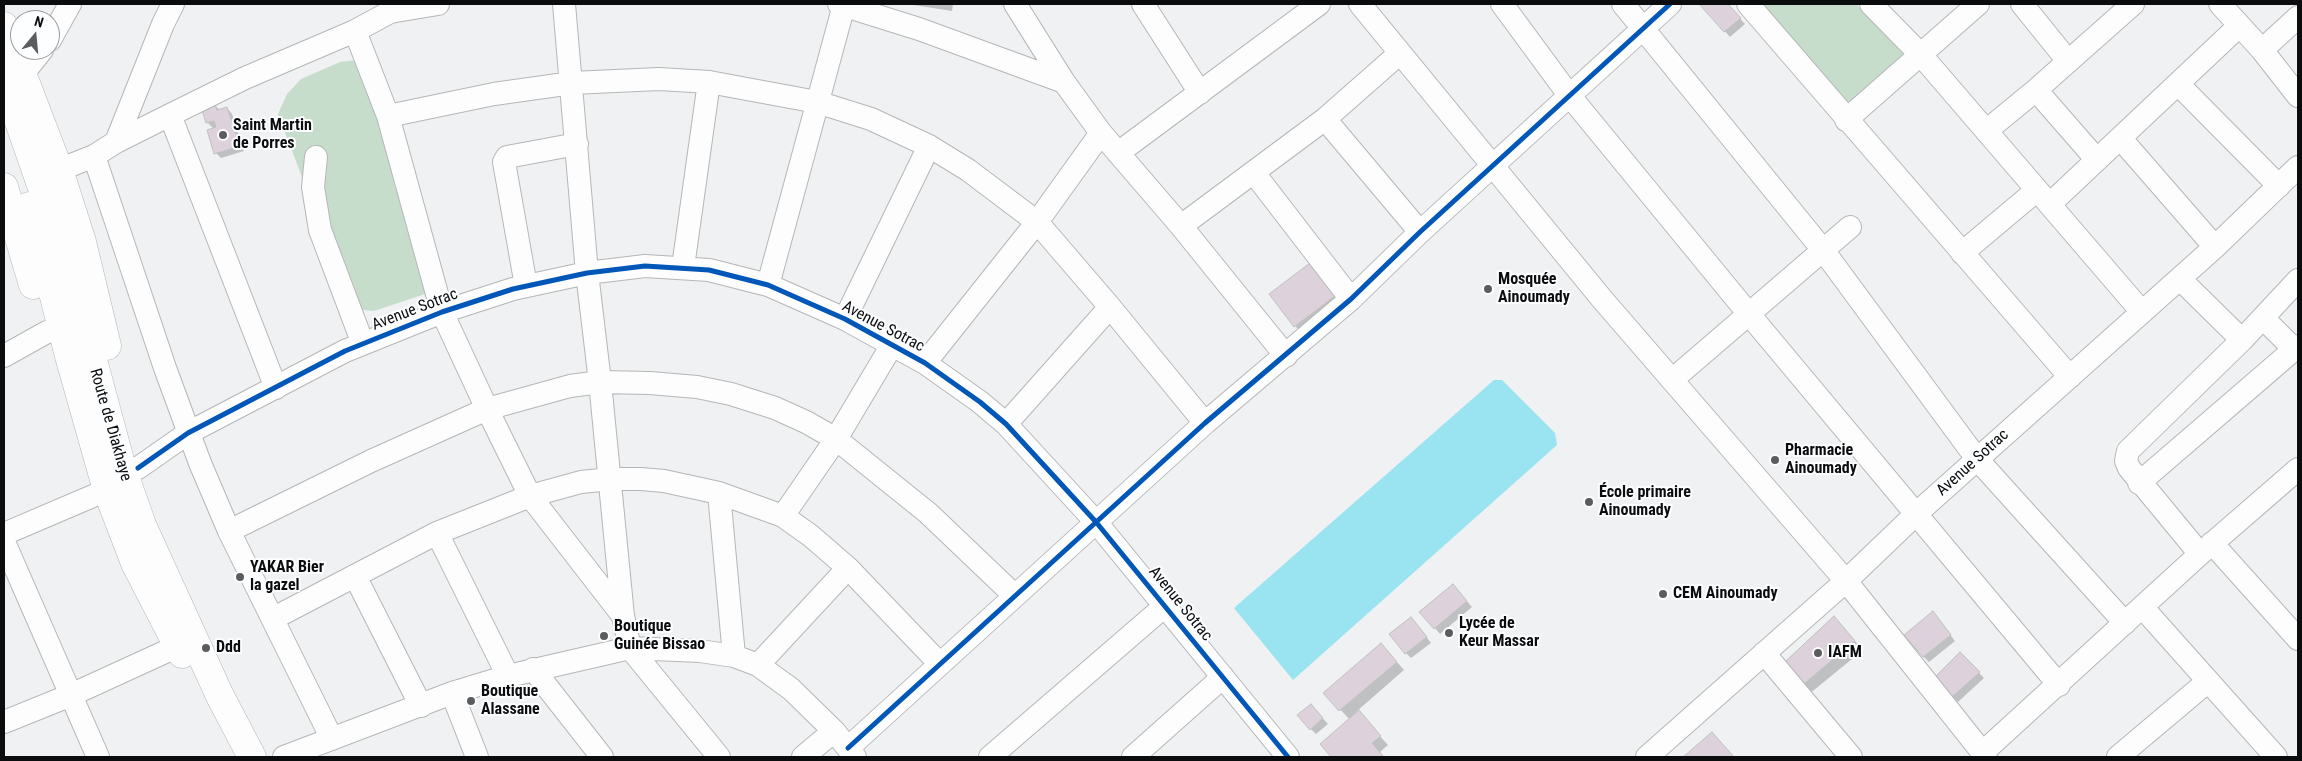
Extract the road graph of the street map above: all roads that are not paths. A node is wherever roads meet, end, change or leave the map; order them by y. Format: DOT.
graph roads {
  1 [pos="70,4"];
  2 [pos="173,4"];
  3 [pos="438,4"];
  4 [pos="564,4"];
  5 [pos="842,4"];
  6 [pos="1015,4"];
  7 [pos="1319,4"];
  8 [pos="1360,4"];
  9 [pos="1502,4"];
  10 [pos="1623,4"];
  11 [pos="1670,4"];
  12 [pos="1748,4"];
  13 [pos="1871,4"];
  14 [pos="1978,4"];
  15 [pos="2022,4"];
  16 [pos="2133,4"];
  17 [pos="2220,4"];
  18 [pos="1151,6"];
  19 [pos="389,8"];
  20 [pos="2298,17"];
  21 [pos="60,22"];
  22 [pos="4,26"];
  23 [pos="2239,26"];
  24 [pos="1642,27"];
  25 [pos="355,31"];
  26 [pos="2262,50"];
  27 [pos="1400,54"];
  28 [pos="1921,55"];
  29 [pos="31,60"];
  30 [pos="2068,60"];
  31 [pos="13,77"];
  32 [pos="709,82"];
  33 [pos="1064,82"];
  34 [pos="572,84"];
  35 [pos="2179,84"];
  36 [pos="2036,90"];
  37 [pos="1200,93"];
  38 [pos="1569,95"];
  39 [pos="2298,96"];
  40 [pos="817,102"];
  41 [pos="170,115"];
  42 [pos="388,116"];
  43 [pos="1325,119"];
  44 [pos="1846,120"];
  45 [pos="1986,131"];
  46 [pos="1101,133"];
  47 [pos="2120,139"];
  48 [pos="116,142"];
  49 [pos="577,144"];
  50 [pos="14,145"];
  51 [pos="928,146"];
  52 [pos="1118,153"];
  53 [pos="94,156"];
  54 [pos="316,157"];
  55 [pos="2097,160"];
  56 [pos="1493,166"];
  57 [pos="2298,167"];
  58 [pos="58,170"];
  59 [pos="1254,173"];
  60 [pos="2279,186"];
  61 [pos="4,187"];
  62 [pos="2043,197"];
  63 [pos="1036,222"];
  64 [pos="1181,226"];
  65 [pos="1850,227"];
  66 [pos="1420,232"];
  67 [pos="2215,247"];
  68 [pos="1823,250"];
  69 [pos="1962,253"];
  70 [pos="683,267"];
  71 [pos="587,273"];
  72 [pos="2180,278"];
  73 [pos="2298,280"];
  74 [pos="768,284"];
  75 [pos="526,286"];
  76 [pos="1351,299"];
  77 [pos="1110,307"];
  78 [pos="442,312"];
  79 [pos="2142,312"];
  80 [pos="1748,313"];
  81 [pos="2263,318"];
  82 [pos="845,319"];
  83 [pos="47,332"];
  84 [pos="2242,340"];
  85 [pos="363,344"];
  86 [pos="892,345"];
  87 [pos="2296,347"];
  88 [pos="4,356"];
  89 [pos="69,356"];
  90 [pos="1286,356"];
  91 [pos="925,363"];
  92 [pos="2070,378"];
  93 [pos="1672,380"];
  94 [pos="600,382"];
  95 [pos="276,388"];
  96 [pos="487,409"];
  97 [pos="1205,423"];
  98 [pos="1006,424"];
  99 [pos="188,433"];
  100 [pos="836,439"];
  101 [pos="1978,459"];
  102 [pos="131,469"];
  103 [pos="611,479"];
  104 [pos="2294,481"];
  105 [pos="2140,483"];
  106 [pos="719,493"];
  107 [pos="530,496"];
  108 [pos="1917,513"];
  109 [pos="783,516"];
  110 [pos="1096,522"];
  111 [pos="229,531"];
  112 [pos="4,534"];
  113 [pos="437,534"];
  114 [pos="4,542"];
  115 [pos="2206,549"];
  116 [pos="848,568"];
  117 [pos="355,576"];
  118 [pos="1846,580"];
  119 [pos="1014,595"];
  120 [pos="1166,605"];
  121 [pos="2143,608"];
  122 [pos="624,616"];
  123 [pos="274,618"];
  124 [pos="2125,624"];
  125 [pos="2298,639"];
  126 [pos="178,646"];
  127 [pos="630,648"];
  128 [pos="1764,653"];
  129 [pos="734,656"];
  130 [pos="939,663"];
  131 [pos="758,665"];
  132 [pos="532,669"];
  133 [pos="508,676"];
  134 [pos="1223,677"];
  135 [pos="2207,682"];
  136 [pos="2059,684"];
  137 [pos="452,693"];
  138 [pos="70,695"];
  139 [pos="421,706"];
  140 [pos="4,722"];
  141 [pos="332,739"];
  142 [pos="846,746"];
  143 [pos="1984,755"];
  144 [pos="2271,755"];
  145 [pos="98,757"];
  146 [pos="235,757"];
  147 [pos="252,757"];
  148 [pos="284,757"];
  149 [pos="477,757"];
  150 [pos="602,757"];
  151 [pos="719,757"];
  152 [pos="803,757"];
  153 [pos="990,757"];
  154 [pos="1133,757"];
  155 [pos="1288,757"];
  156 [pos="1647,757"];
  157 [pos="1851,757"];
  158 [pos="2118,757"];
  1 -- 21 [label="street"];
  2 -- 48 [label="street"];
  3 -- 19 [label="street"];
  4 -- 34 [label="street"];
  5 -- 33 [label="street"];
  5 -- 40 [label="street"];
  6 -- 33 [label="street"];
  7 -- 37 [label="street"];
  8 -- 27 [label="street"];
  9 -- 38 [label="street"];
  10 -- 24 [label="street"];
  11 -- 24 [label="street"];
  12 -- 44 [label="street"];
  13 -- 28 [label="street"];
  14 -- 28 [label="street"];
  15 -- 30 [label="street"];
  16 -- 30 [label="street"];
  17 -- 23 [label="street"];
  18 -- 37 [label="street"];
  19 -- 25 [label="street"];
  20 -- 26 [label="street"];
  22 -- 31 [label="main road"];
  23 -- 26 [label="street"];
  23 -- 35 [label="street"];
  24 -- 38 [label="street"];
  24 -- 68 [label="street"];
  25 -- 41 [label="street"];
  25 -- 42 [label="street"];
  26 -- 39 [label="street"];
  27 -- 43 [label="street"];
  27 -- 56 [label="street"];
  28 -- 44 [label="street"];
  28 -- 45 [label="street"];
  29 -- 31 [label="street"];
  30 -- 36 [label="street"];
  31 -- 50 [label="main road, Route de Diakhaye"];
  31 -- 58 [label="main road"];
  32 -- 34 [label="street"];
  32 -- 40 [label="street"];
  32 -- 70 [label="street"];
  33 -- 46 [label="street"];
  34 -- 42 [label="street"];
  34 -- 49 [label="street"];
  35 -- 47 [label="street"];
  35 -- 60 [label="street"];
  36 -- 45 [label="street"];
  36 -- 55 [label="street"];
  37 -- 52 [label="street"];
  38 -- 56 [label="street"];
  38 -- 80 [label="street"];
  40 -- 51 [label="street"];
  40 -- 74 [label="street"];
  41 -- 48 [label="street"];
  41 -- 95 [label="street"];
  42 -- 78 [label="street"];
  43 -- 59 [label="street"];
  43 -- 66 [label="street"];
  44 -- 69 [label="street"];
  45 -- 62 [label="street"];
  46 -- 52 [label="street"];
  46 -- 63 [label="street"];
  47 -- 55 [label="street"];
  47 -- 67 [label="street"];
  48 -- 53 [label="street"];
  49 -- 71 [label="street"];
  49 -- 75 [label="street"];
  50 -- 89 [label="main road, Route de Diakhaye"];
  50 -- 102 [label="main road, Route de Diakhaye"];
  51 -- 63 [label="street"];
  51 -- 82 [label="street"];
  52 -- 64 [label="street"];
  53 -- 58 [label="street"];
  53 -- 99 [label="street"];
  54 -- 85 [label="street"];
  55 -- 62 [label="street"];
  56 -- 66 [label="street"];
  56 -- 93 [label="street"];
  57 -- 60 [label="street, Avenue Sotrac"];
  58 -- 102 [label="main road"];
  59 -- 64 [label="street"];
  59 -- 76 [label="street"];
  60 -- 67 [label="street, Avenue Sotrac"];
  61 -- 83 [label="main road"];
  62 -- 69 [label="street"];
  62 -- 79 [label="street"];
  63 -- 77 [label="street"];
  63 -- 91 [label="street"];
  64 -- 90 [label="street"];
  65 -- 68 [label="street"];
  66 -- 76 [label="street"];
  67 -- 72 [label="street, Avenue Sotrac"];
  68 -- 80 [label="street"];
  68 -- 101 [label="street"];
  69 -- 92 [label="street"];
  70 -- 71 [label="street, Avenue Sotrac"];
  70 -- 74 [label="street, Avenue Sotrac"];
  71 -- 75 [label="street, Avenue Sotrac"];
  71 -- 94 [label="street"];
  72 -- 79 [label="street, Avenue Sotrac"];
  72 -- 84 [label="street"];
  73 -- 81 [label="street"];
  74 -- 82 [label="street, Avenue Sotrac"];
  75 -- 78 [label="street, Avenue Sotrac"];
  76 -- 90 [label="street"];
  77 -- 97 [label="street"];
  77 -- 98 [label="street"];
  78 -- 85 [label="street, Avenue Sotrac"];
  78 -- 96 [label="street"];
  79 -- 92 [label="street, Avenue Sotrac"];
  80 -- 93 [label="street"];
  80 -- 108 [label="street"];
  81 -- 84 [label="street"];
  81 -- 87 [label="street"];
  82 -- 86 [label="street, Avenue Sotrac"];
  83 -- 88 [label="street"];
  83 -- 89 [label="main road"];
  84 -- 105 [label="street"];
  85 -- 95 [label="street, Avenue Sotrac"];
  86 -- 91 [label="street, Avenue Sotrac"];
  86 -- 100 [label="street"];
  87 -- 105 [label="street"];
  89 -- 102 [label="main road, Route de Diakhaye"];
  90 -- 97 [label="street"];
  91 -- 98 [label="street, Avenue Sotrac"];
  92 -- 101 [label="street, Avenue Sotrac"];
  93 -- 118 [label="street"];
  94 -- 96 [label="street"];
  94 -- 100 [label="street"];
  94 -- 103 [label="street"];
  95 -- 99 [label="street, Avenue Sotrac"];
  96 -- 107 [label="street"];
  96 -- 111 [label="street"];
  97 -- 110 [label="street"];
  98 -- 110 [label="street, Avenue Sotrac"];
  99 -- 102 [label="street, Avenue Sotrac"];
  99 -- 111 [label="street"];
  100 -- 109 [label="street"];
  100 -- 119 [label="street"];
  101 -- 108 [label="street, Avenue Sotrac"];
  101 -- 124 [label="street"];
  102 -- 112 [label="street, Avenue Sotrac"];
  102 -- 126 [label="main road, Route de Diakhaye"];
  102 -- 147 [label="main road, Route de Diakhaye"];
  103 -- 106 [label="street"];
  103 -- 107 [label="street"];
  103 -- 122 [label="street"];
  104 -- 115 [label="street"];
  105 -- 115 [label="street"];
  106 -- 109 [label="street"];
  106 -- 129 [label="street"];
  107 -- 113 [label="street"];
  107 -- 122 [label="street"];
  108 -- 118 [label="street, Avenue Sotrac"];
  108 -- 136 [label="street"];
  109 -- 116 [label="street"];
  110 -- 119 [label="street"];
  110 -- 120 [label="street, Avenue Sotrac"];
  111 -- 123 [label="street"];
  113 -- 117 [label="street"];
  113 -- 133 [label="street"];
  114 -- 138 [label="street"];
  115 -- 121 [label="street"];
  115 -- 125 [label="street"];
  116 -- 130 [label="street"];
  116 -- 131 [label="street"];
  117 -- 123 [label="street"];
  117 -- 139 [label="street"];
  118 -- 128 [label="street, Avenue Sotrac"];
  118 -- 143 [label="street"];
  119 -- 130 [label="street"];
  120 -- 134 [label="street, Avenue Sotrac"];
  120 -- 153 [label="street"];
  121 -- 124 [label="street"];
  121 -- 135 [label="street"];
  122 -- 127 [label="street"];
  123 -- 141 [label="street"];
  124 -- 136 [label="street"];
  126 -- 138 [label="street"];
  126 -- 146 [label="main road, Route de Diakhaye"];
  127 -- 129 [label="street"];
  127 -- 132 [label="street"];
  127 -- 151 [label="street"];
  128 -- 156 [label="street, Avenue Sotrac"];
  128 -- 157 [label="street"];
  129 -- 131 [label="street"];
  130 -- 142 [label="street"];
  131 -- 142 [label="street"];
  132 -- 133 [label="street"];
  132 -- 150 [label="street"];
  133 -- 137 [label="street"];
  134 -- 154 [label="street"];
  134 -- 155 [label="street, Avenue Sotrac"];
  135 -- 144 [label="street"];
  135 -- 158 [label="street"];
  136 -- 143 [label="street"];
  137 -- 139 [label="street"];
  137 -- 149 [label="street"];
  138 -- 140 [label="street"];
  138 -- 145 [label="street"];
  139 -- 141 [label="street"];
  141 -- 148 [label="street"];
  142 -- 152 [label="street"];
}
